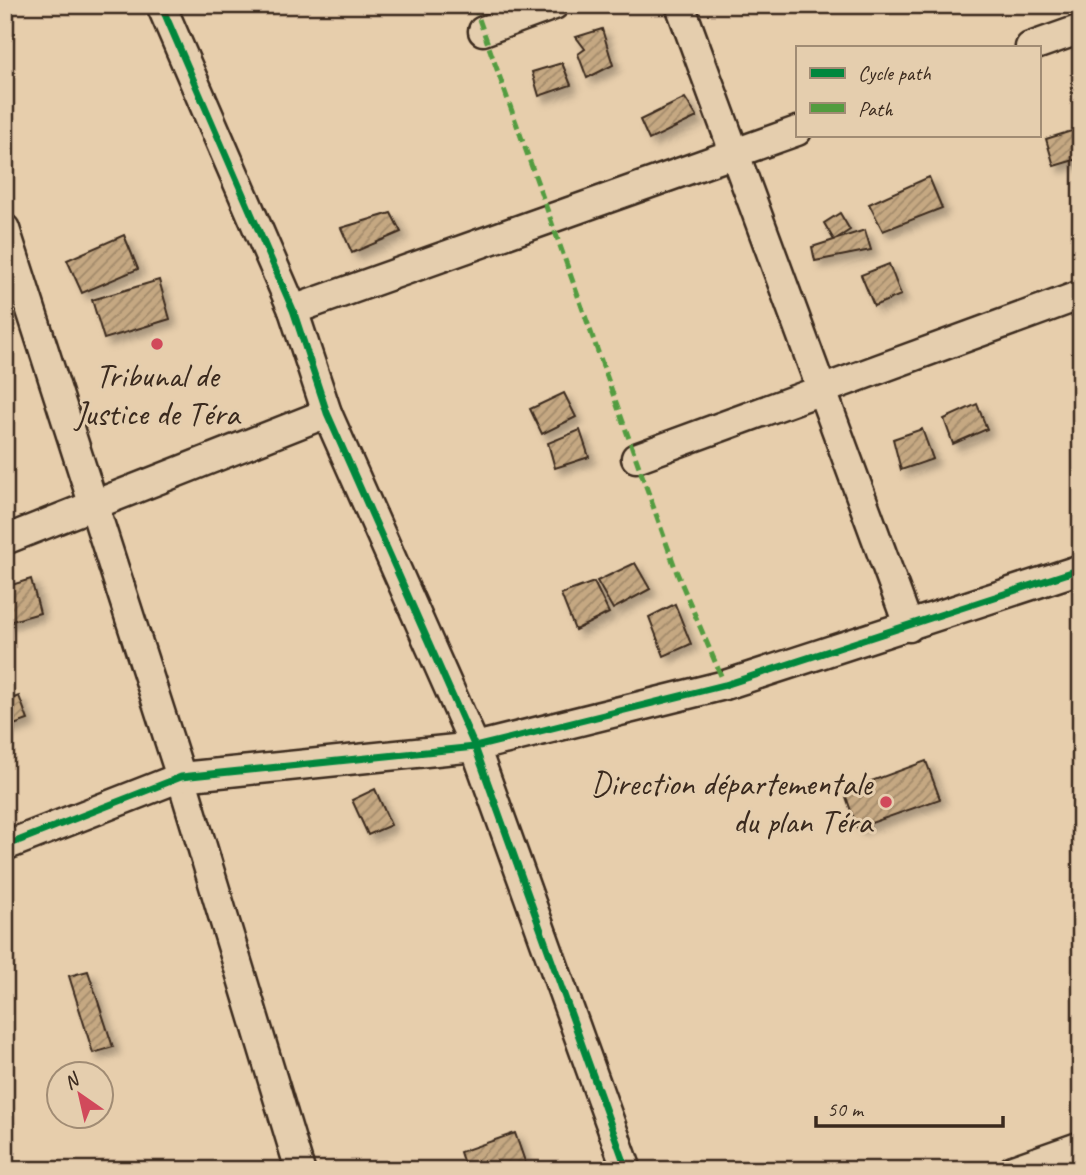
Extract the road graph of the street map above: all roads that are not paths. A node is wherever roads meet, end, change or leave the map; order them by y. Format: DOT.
graph roads {
  1 [pos="161,5"];
  2 [pos="554,5"];
  3 [pos="680,5"];
  4 [pos="1081,29"];
  5 [pos="483,31"];
  6 [pos="1033,46"];
  7 [pos="796,131"];
  8 [pos="734,153"];
  9 [pos="7,240"];
  10 [pos="1081,295"];
  11 [pos="293,310"];
  12 [pos="821,389"];
  13 [pos="327,413"];
  14 [pos="636,458"];
  15 [pos="95,507"];
  16 [pos="5,540"];
  17 [pos="1081,569"];
  18 [pos="909,627"];
  19 [pos="475,747"];
  20 [pos="181,777"];
  21 [pos="5,846"];
  22 [pos="1081,1146"];
  23 [pos="300,1170"];
  24 [pos="626,1170"];
  25 [pos="1013,1170"];
  1 -- 11 [label="street"];
  2 -- 5 [label="street"];
  3 -- 8 [label="street"];
  4 -- 6 [label="street"];
  7 -- 8 [label="street"];
  8 -- 11 [label="street"];
  8 -- 12 [label="street"];
  9 -- 15 [label="street"];
  10 -- 12 [label="street"];
  11 -- 13 [label="street"];
  12 -- 14 [label="street"];
  12 -- 18 [label="street"];
  13 -- 15 [label="street"];
  13 -- 19 [label="street"];
  15 -- 16 [label="street"];
  15 -- 20 [label="street"];
  17 -- 18 [label="street"];
  18 -- 19 [label="street"];
  19 -- 20 [label="street"];
  19 -- 24 [label="street"];
  20 -- 21 [label="street"];
  20 -- 23 [label="street"];
  22 -- 25 [label="street"];
}
